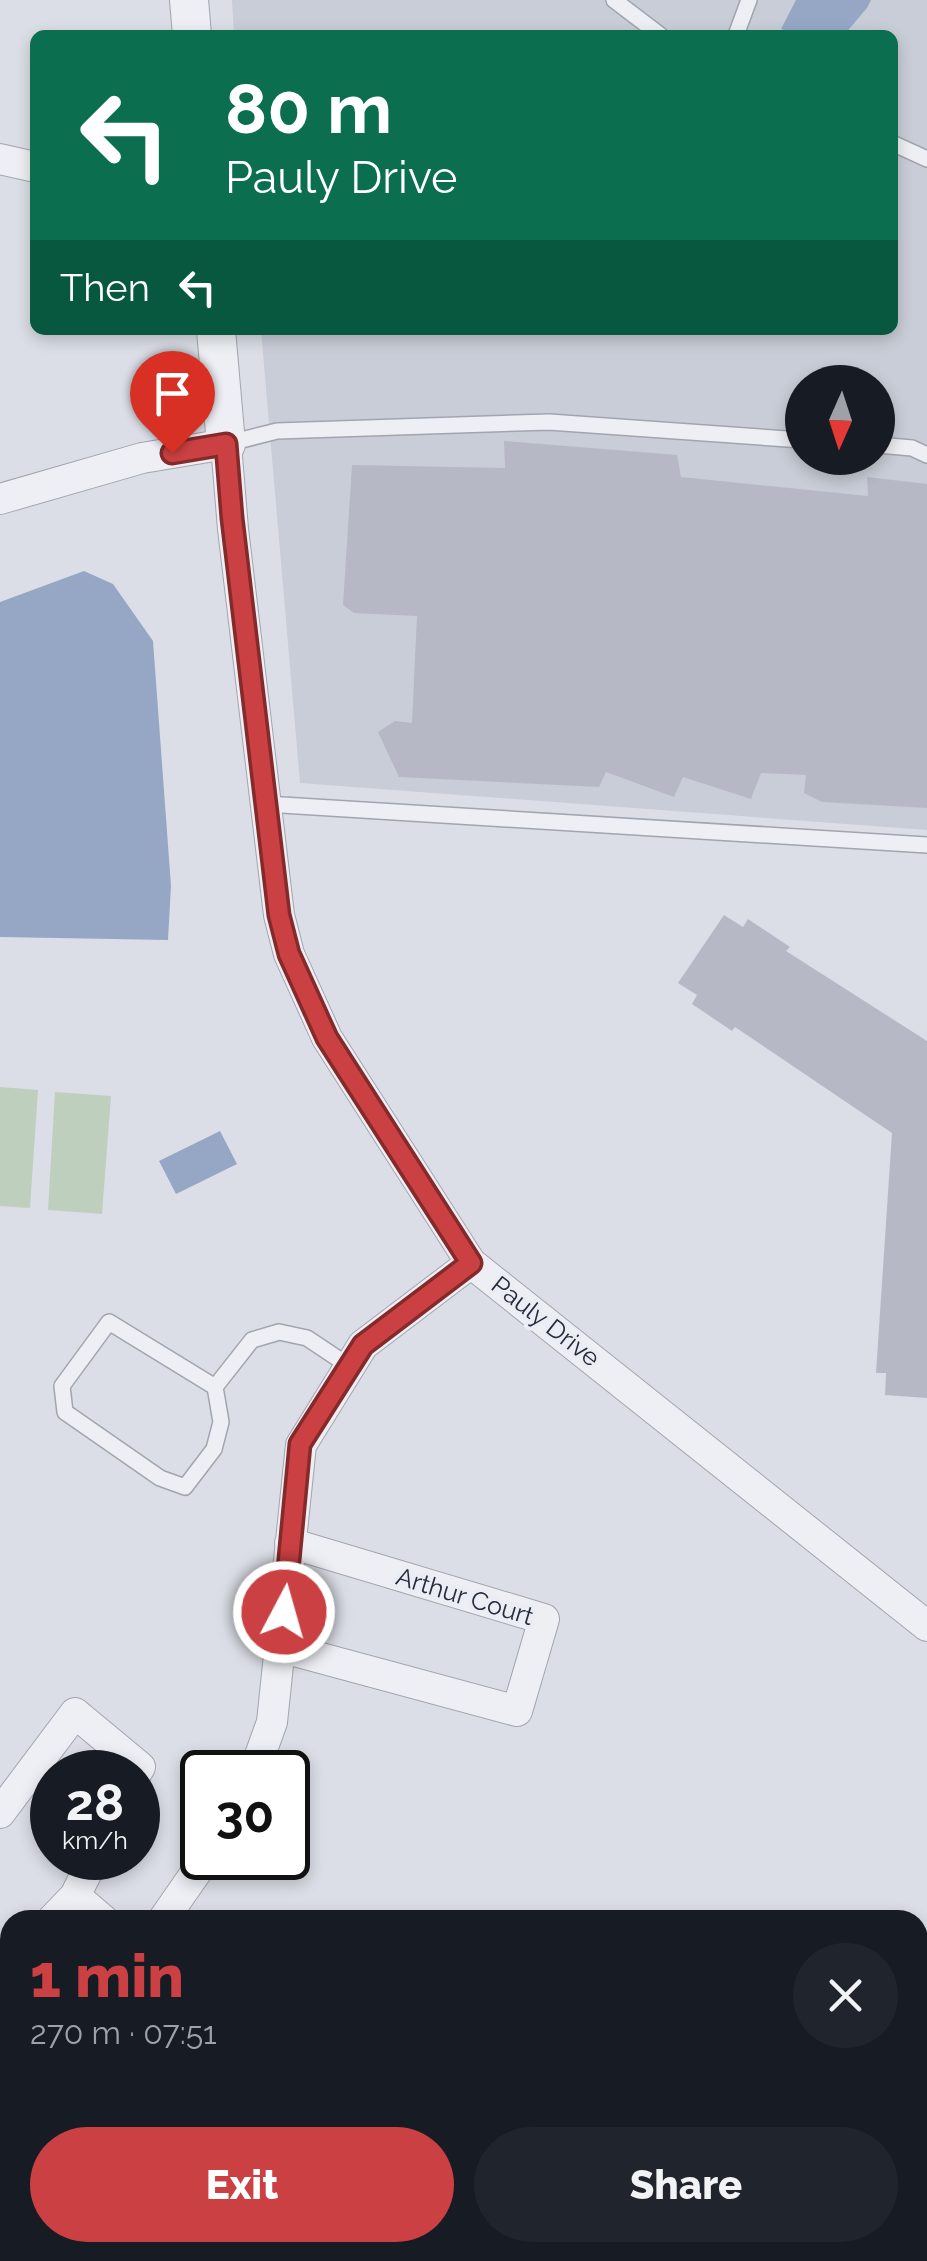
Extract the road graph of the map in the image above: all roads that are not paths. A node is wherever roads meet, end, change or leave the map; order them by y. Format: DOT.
graph roads {
  1 [pos="189,0"];
  2 [pos="614,0"];
  3 [pos="749,0"];
  4 [pos="192,30"];
  5 [pos="653,30"];
  6 [pos="738,30"];
  7 [pos="898,147"];
  8 [pos="927,159"];
  9 [pos="0,160"];
  10 [pos="30,166"];
  11 [pos="216,335"];
  12 [pos="785,439"];
  13 [pos="226,444"];
  14 [pos="895,446"];
  15 [pos="927,455"];
  16 [pos="0,499"];
  17 [pos="266,804"];
  18 [pos="927,845"];
  19 [pos="471,1263"];
  20 [pos="350,1366"];
  21 [pos="215,1387"];
  22 [pos="290,1543"];
  23 [pos="927,1626"];
  24 [pos="280,1646"];
  25 [pos="47,1750"];
  26 [pos="120,1750"];
  27 [pos="262,1750"];
  28 [pos="30,1773"];
  29 [pos="0,1813"];
  30 [pos="82,1880"];
  31 [pos="191,1880"];
  32 [pos="74,1896"];
  33 [pos="61,1910"];
  34 [pos="91,1910"];
  35 [pos="170,1910"];
  1 -- 4 [label="street"];
  2 -- 5 [label="lane"];
  3 -- 6 [label="lane"];
  7 -- 8 [label="lane"];
  9 -- 10 [label="street"];
  11 -- 13 [label="street"];
  12 -- 13 [label="lane"];
  13 -- 16 [label="street"];
  13 -- 17 [label="street, Pauly Drive"];
  14 -- 15 [label="lane"];
  17 -- 18 [label="lane"];
  17 -- 19 [label="street, Pauly Drive"];
  19 -- 20 [label="street"];
  19 -- 23 [label="street, Pauly Drive"];
  20 -- 21 [label="lane"];
  20 -- 22 [label="street"];
  21 -- 21 [label="lane"];
  22 -- 24 [label="street"];
  22 -- 24 [label="street, Arthur Court"];
  24 -- 27 [label="street"];
  25 -- 26 [label="street"];
  28 -- 29 [label="street"];
  30 -- 32 [label="street"];
  31 -- 35 [label="street"];
  32 -- 33 [label="street"];
  32 -- 34 [label="street"];
}
